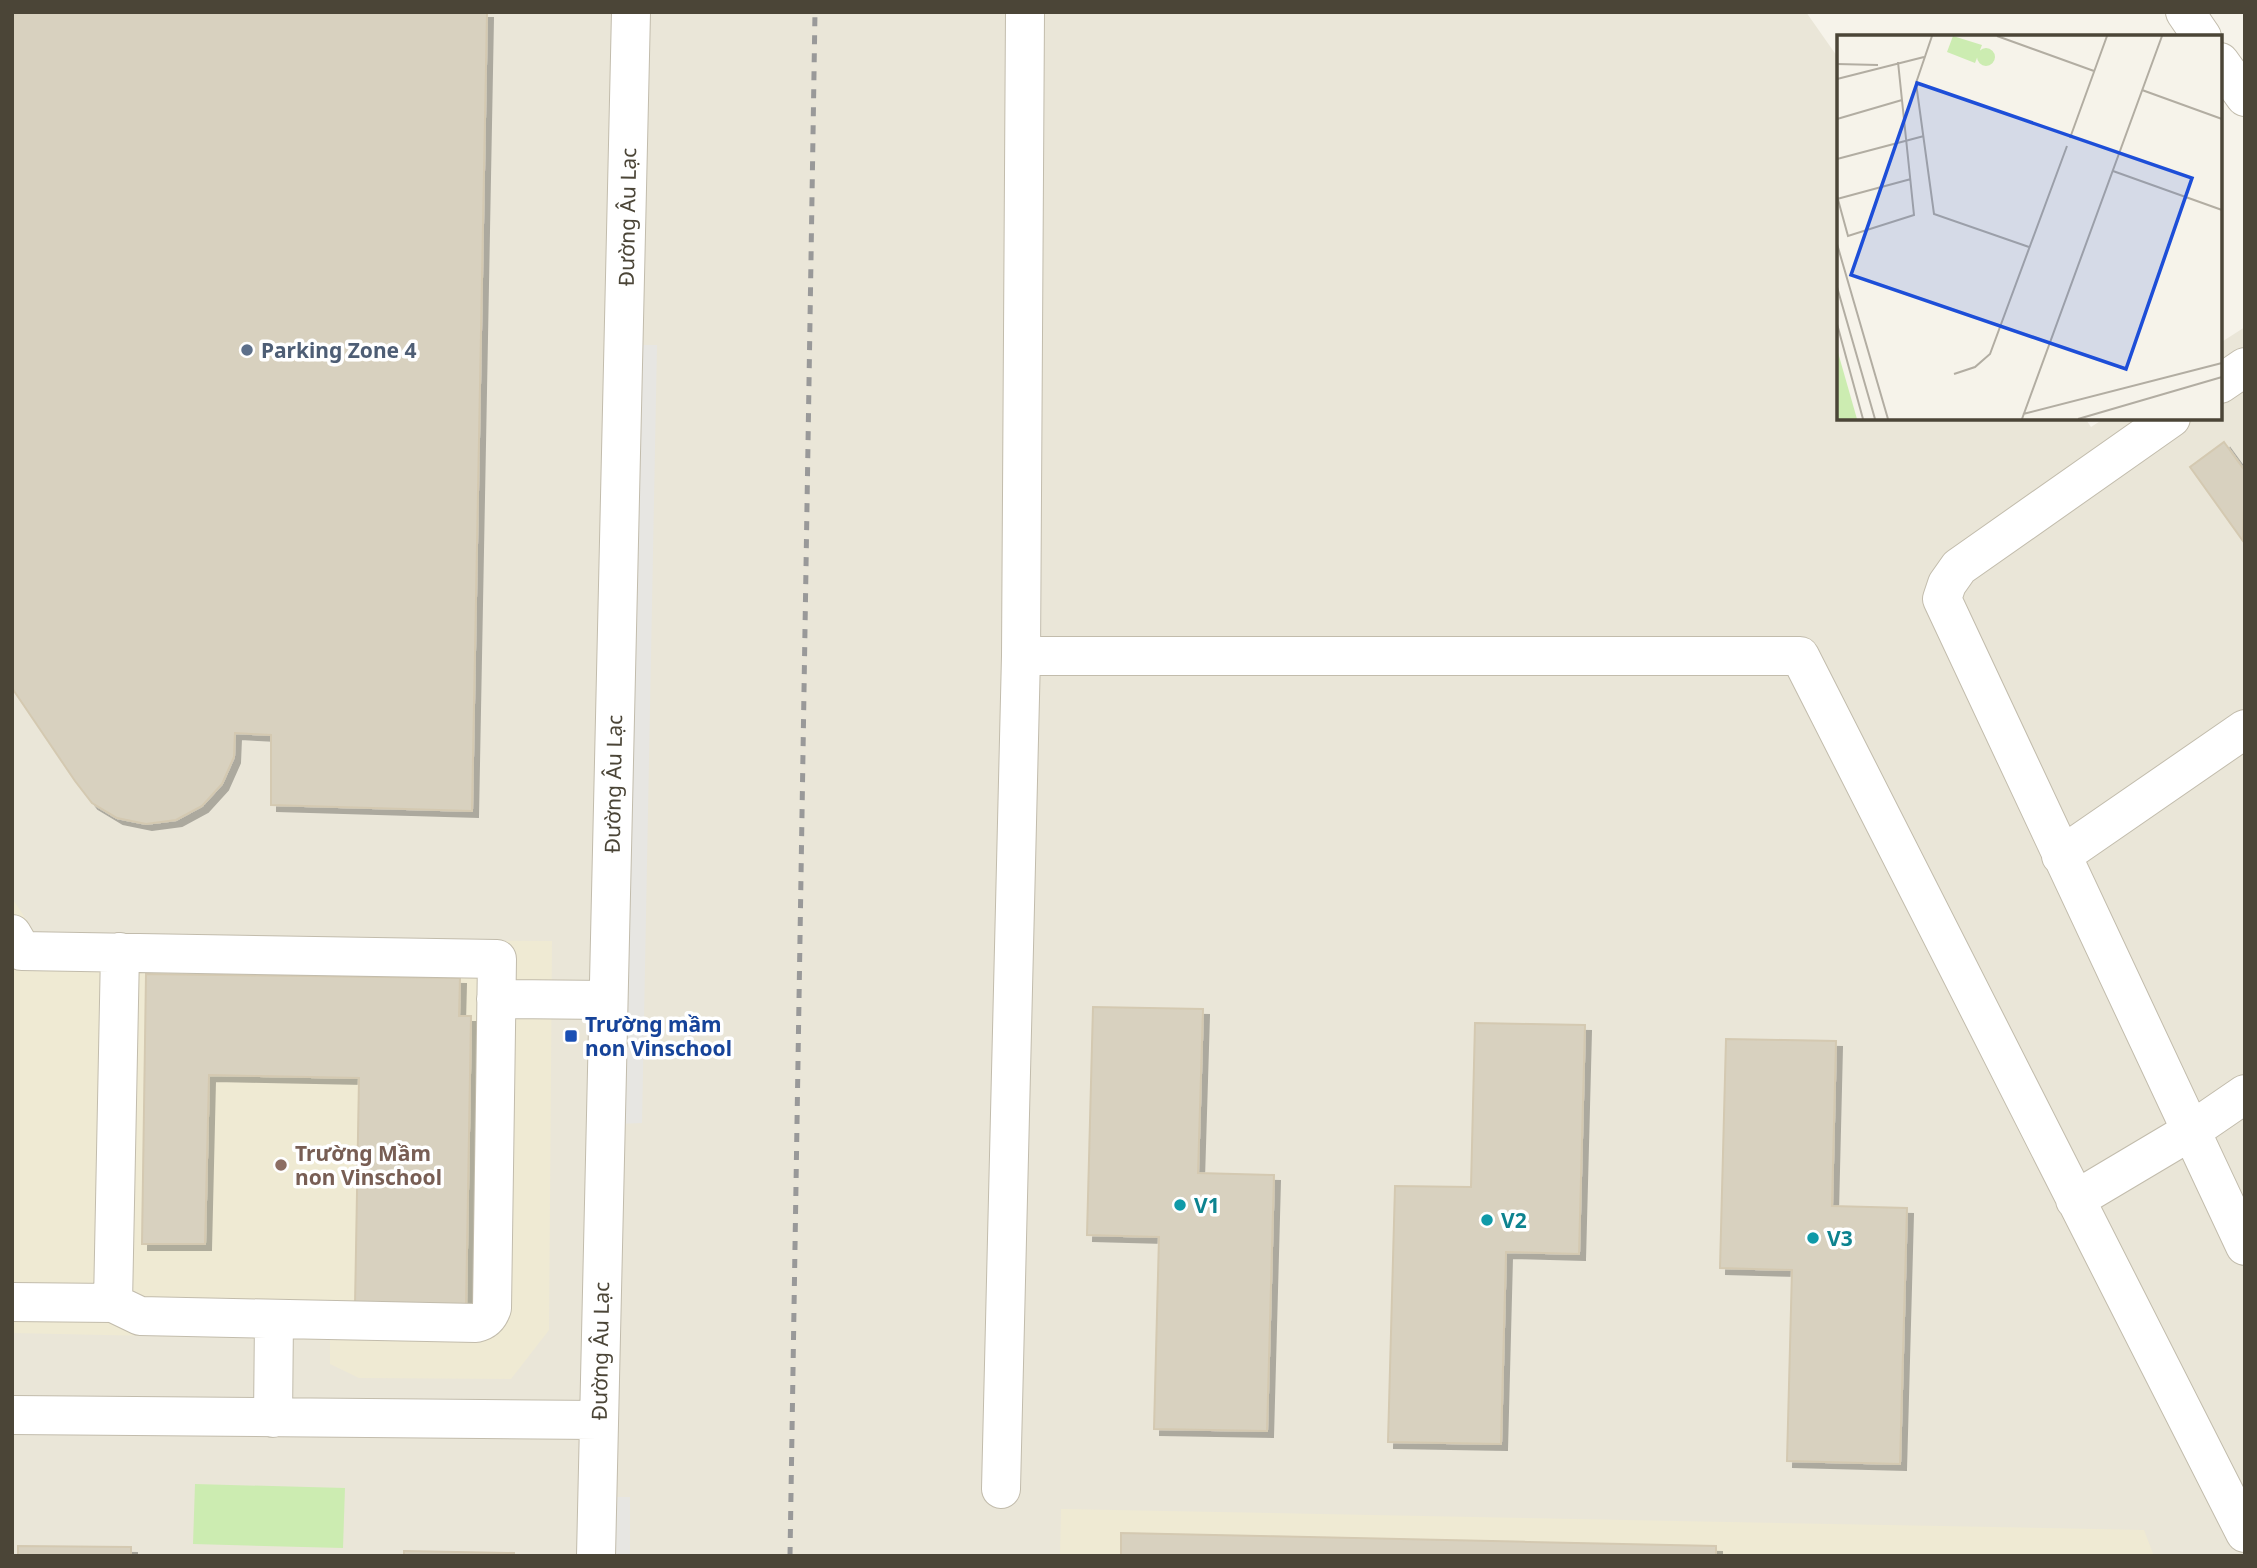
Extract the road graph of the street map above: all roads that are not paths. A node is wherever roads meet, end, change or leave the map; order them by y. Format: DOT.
graph roads {
  1 [pos="631,12"];
  2 [pos="1025,12"];
  3 [pos="2185,12"];
  4 [pos="2201,35"];
  5 [pos="2222,65"];
  6 [pos="2245,97"];
  7 [pos="2245,366"];
  8 [pos="2222,383"];
  9 [pos="2168,420"];
  10 [pos="1021,656"];
  11 [pos="2245,729"];
  12 [pos="2061,856"];
  13 [pos="12,934"];
  14 [pos="120,952"];
  15 [pos="496,999"];
  16 [pos="608,1000"];
  17 [pos="2245,1094"];
  18 [pos="2191,1131"];
  19 [pos="2075,1200"];
  20 [pos="2245,1245"];
  21 [pos="12,1302"];
  22 [pos="113,1303"];
  23 [pos="274,1319"];
  24 [pos="12,1415"];
  25 [pos="273,1418"];
  26 [pos="598,1420"];
  27 [pos="1001,1489"];
  28 [pos="2245,1533"];
  29 [pos="596,1556"];
  1 -- 16 [label="street, Đường Âu Lạc"];
  2 -- 10 [label="street"];
  3 -- 4 [label="street"];
  5 -- 6 [label="street"];
  7 -- 8 [label="street"];
  9 -- 12 [label="street"];
  10 -- 19 [label="street"];
  10 -- 27 [label="street"];
  11 -- 12 [label="street"];
  12 -- 18 [label="street"];
  13 -- 14 [label="street"];
  14 -- 15 [label="street"];
  14 -- 22 [label="street"];
  15 -- 16 [label="street"];
  15 -- 23 [label="street"];
  16 -- 26 [label="street, Đường Âu Lạc"];
  17 -- 18 [label="street"];
  18 -- 19 [label="street"];
  18 -- 20 [label="street"];
  19 -- 28 [label="street"];
  21 -- 22 [label="street"];
  22 -- 23 [label="street"];
  23 -- 25 [label="street"];
  24 -- 25 [label="street"];
  25 -- 26 [label="street"];
  26 -- 29 [label="street, Đường Âu Lạc"];
}
